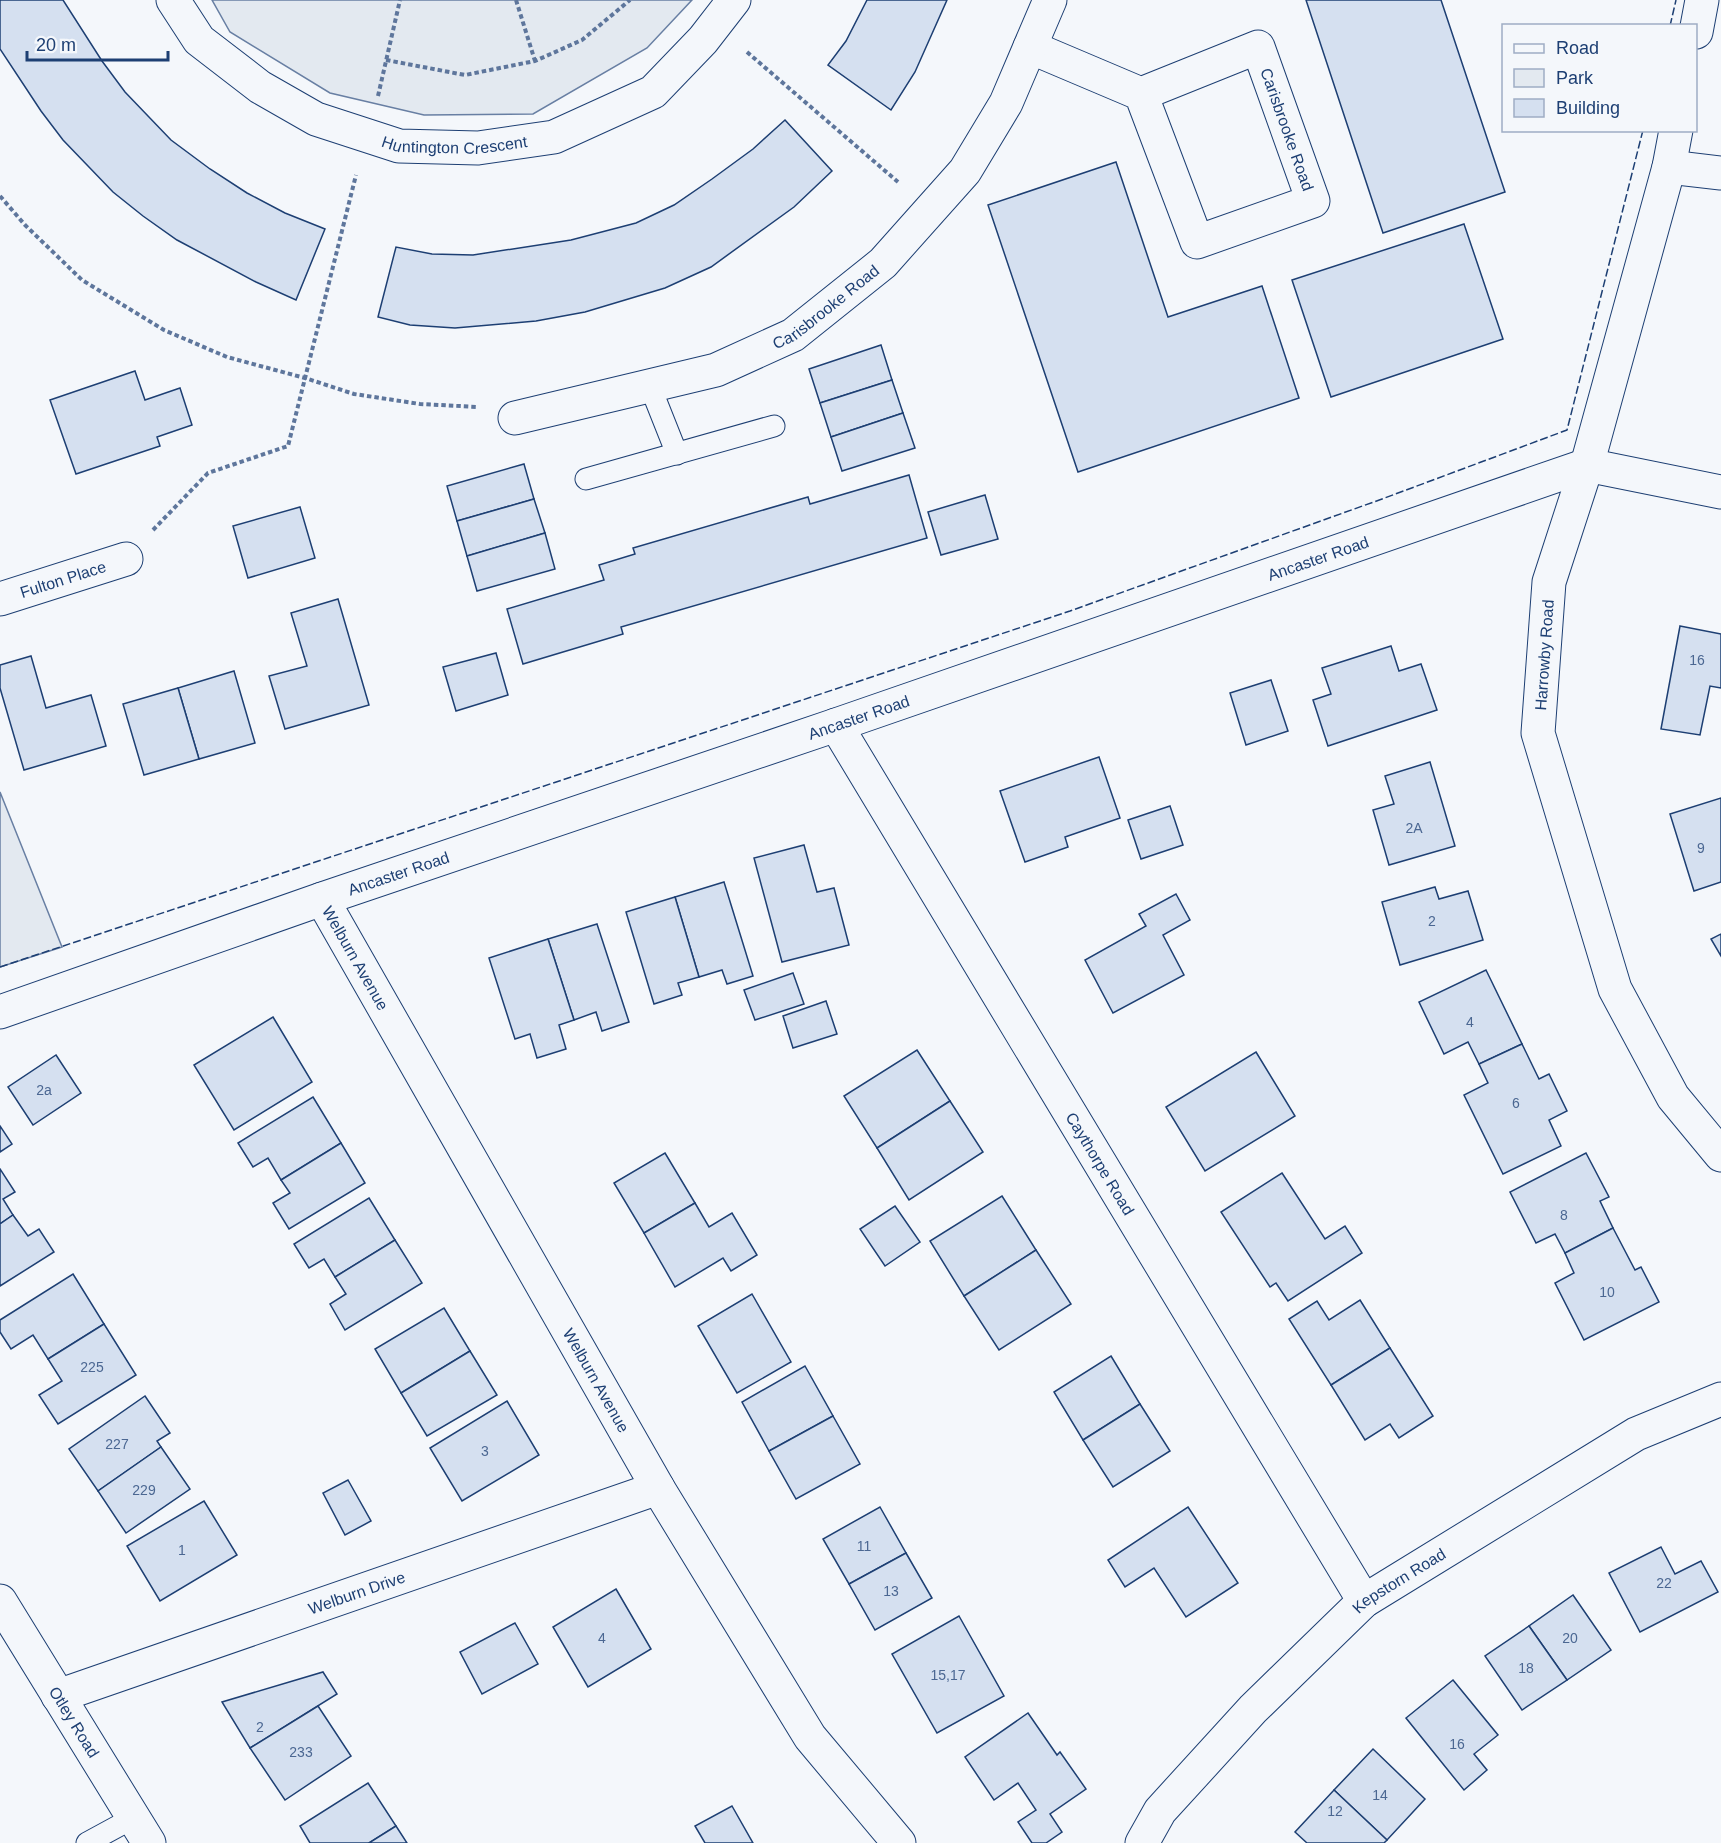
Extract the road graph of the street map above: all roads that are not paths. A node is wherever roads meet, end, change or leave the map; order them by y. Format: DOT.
graph roads {
  1 [pos="172,0"];
  2 [pos="1050,0"];
  3 [pos="1702,0"];
  4 [pos="724,12"];
  5 [pos="1697,24"];
  6 [pos="1030,47"];
  7 [pos="1141,94"];
  8 [pos="1676,132"];
  9 [pos="1669,167"];
  10 [pos="1721,173"];
  11 [pos="650,386"];
  12 [pos="515,418"];
  13 [pos="774,426"];
  14 [pos="677,454"];
  15 [pos="1587,465"];
  16 [pos="586,479"];
  17 [pos="1721,492"];
  18 [pos="126,559"];
  19 [pos="0,599"];
  20 [pos="836,725"];
  21 [pos="322,898"];
  22 [pos="0,1012"];
  23 [pos="1721,1155"];
  24 [pos="1721,1399"];
  25 [pos="658,1488"];
  26 [pos="0,1601"];
  27 [pos="1364,1601"];
  28 [pos="58,1696"];
  29 [pos="141,1830"];
  30 [pos="87,1843"];
  31 [pos="899,1843"];
  32 [pos="1142,1843"];
  1 -- 4 [label="main road, Huntington Crescent"];
  2 -- 6 [label="main road, Carisbrooke Road"];
  3 -- 5 [label="main road"];
  6 -- 7 [label="main road"];
  6 -- 11 [label="main road, Carisbrooke Road"];
  7 -- 7 [label="main road, Carisbrooke Road"];
  8 -- 9 [label="main road, Harrowby Road"];
  9 -- 10 [label="main road"];
  9 -- 15 [label="main road, Harrowby Road"];
  11 -- 12 [label="main road, Carisbrooke Road"];
  11 -- 14 [label="lane"];
  13 -- 14 [label="lane"];
  14 -- 16 [label="lane"];
  15 -- 17 [label="main road"];
  15 -- 20 [label="main road, Ancaster Road"];
  15 -- 23 [label="main road, Harrowby Road"];
  18 -- 19 [label="main road, Fulton Place"];
  20 -- 21 [label="main road, Ancaster Road"];
  20 -- 27 [label="main road, Caythorpe Road"];
  21 -- 22 [label="main road, Ancaster Road"];
  21 -- 25 [label="main road, Welburn Avenue"];
  24 -- 27 [label="main road, Kepstorn Road"];
  25 -- 28 [label="main road, Welburn Drive"];
  25 -- 31 [label="main road, Welburn Avenue"];
  26 -- 28 [label="main road, Otley Road"];
  27 -- 32 [label="main road, Kepstorn Road"];
  28 -- 29 [label="main road, Otley Road"];
  29 -- 30 [label="lane"];
}
